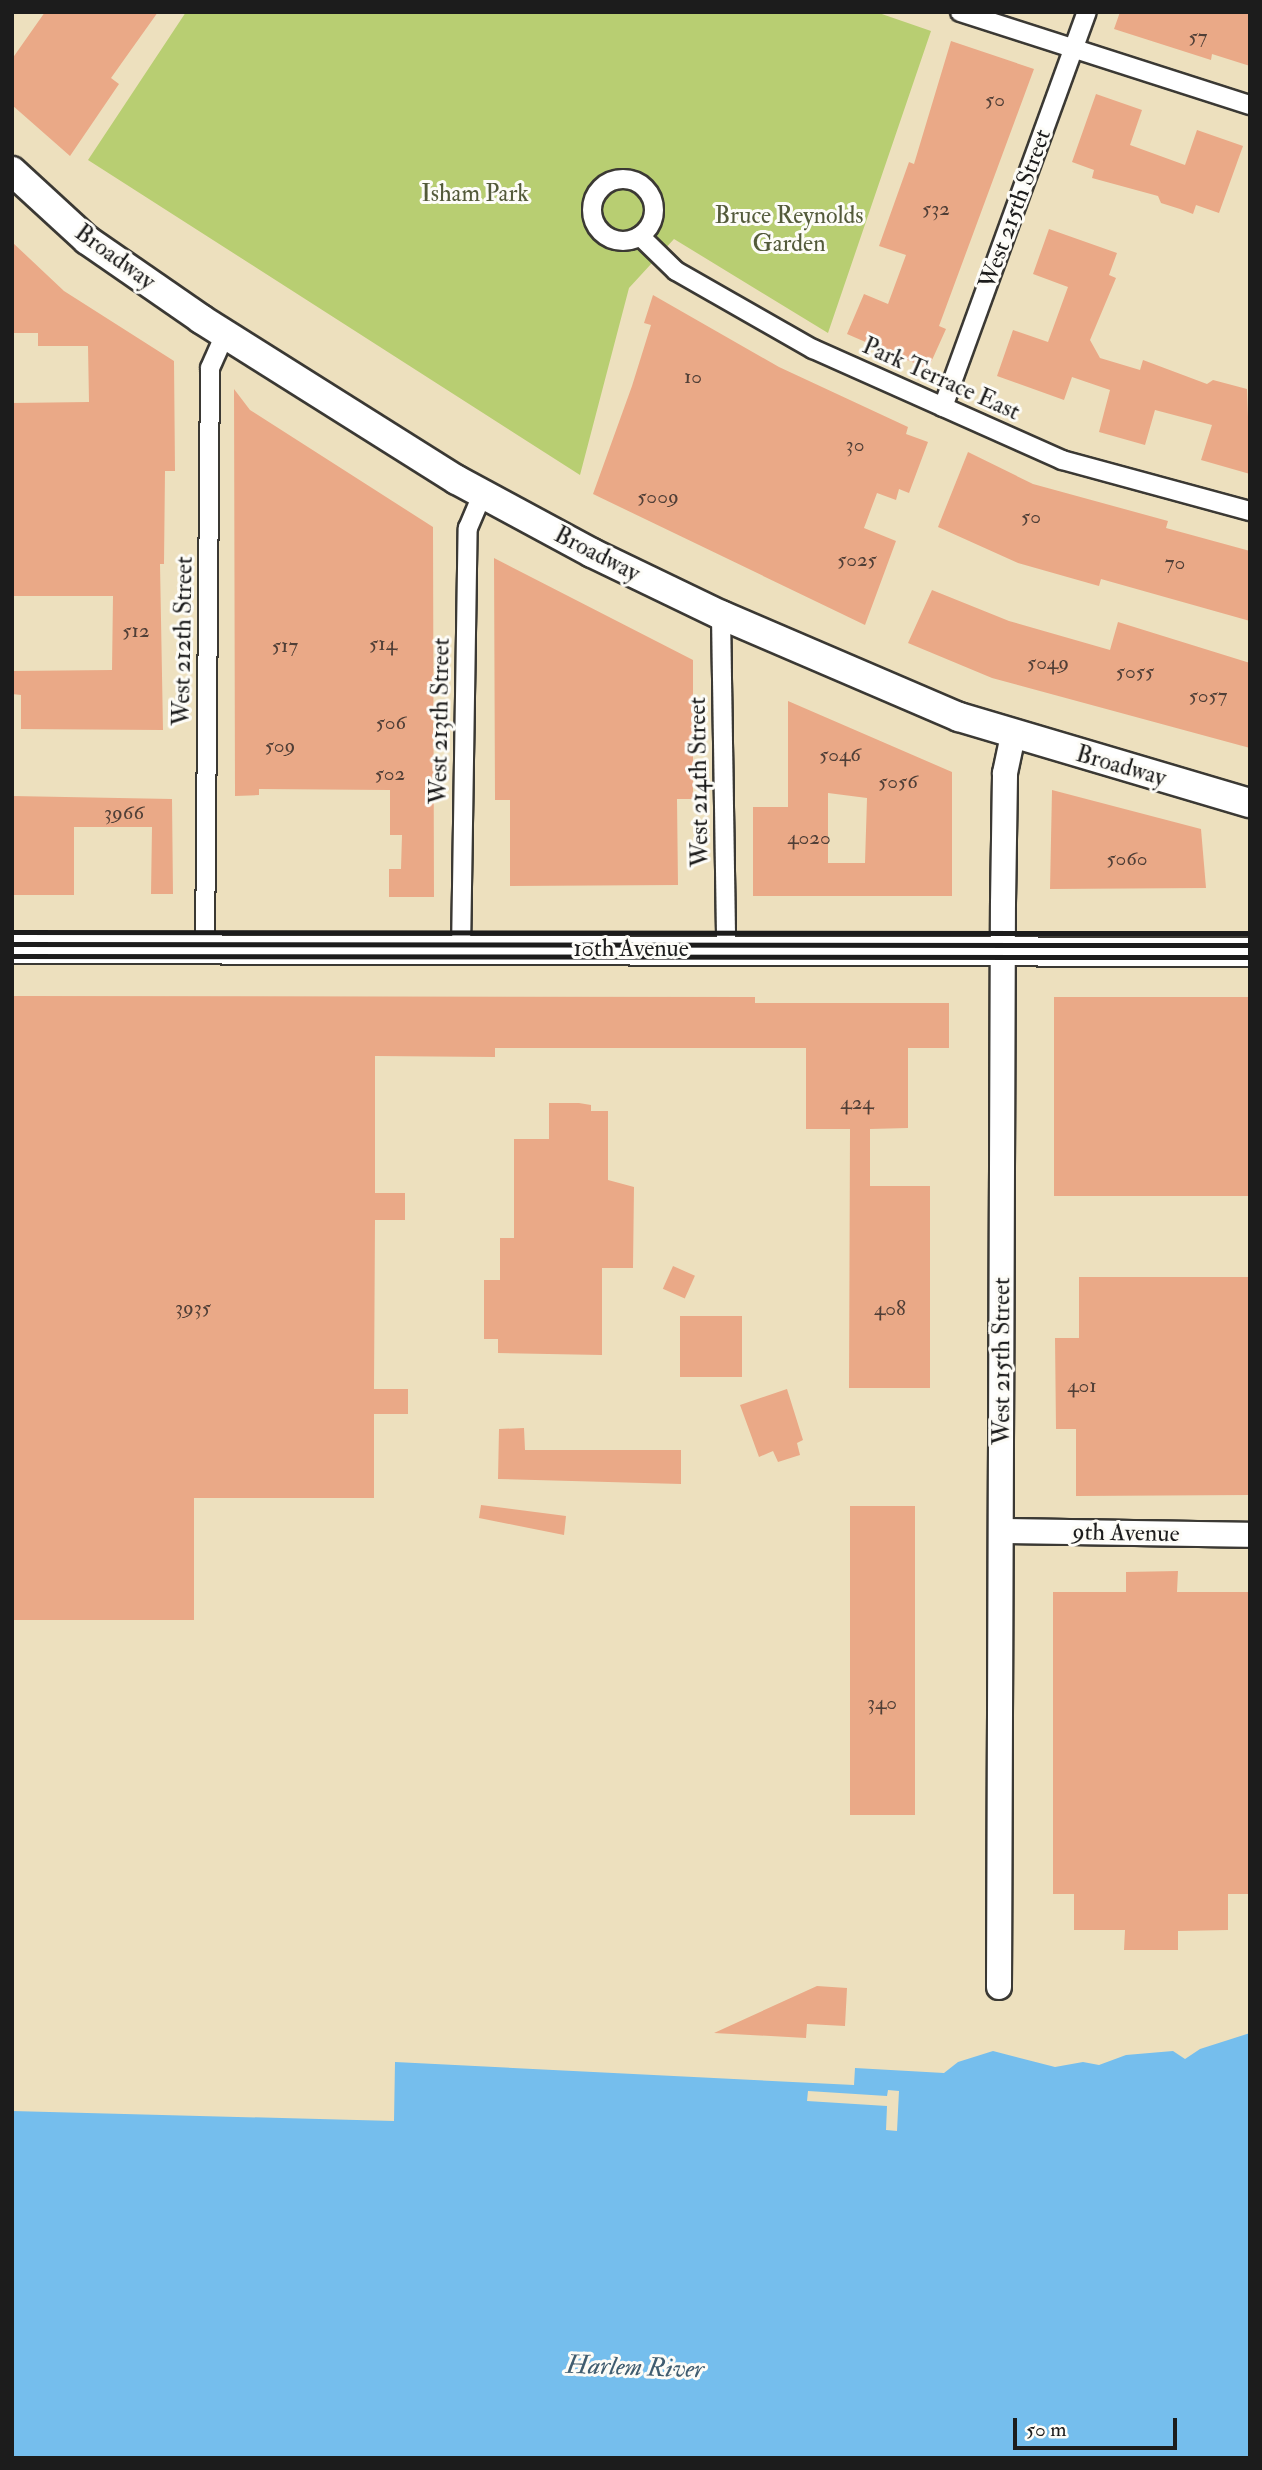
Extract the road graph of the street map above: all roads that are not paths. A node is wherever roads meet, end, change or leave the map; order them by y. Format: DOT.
graph roads {
  1 [pos="960,12"];
  2 [pos="1087,12"];
  3 [pos="1073,50"];
  4 [pos="1250,105"];
  5 [pos="12,171"];
  6 [pos="640,236"];
  7 [pos="225,334"];
  8 [pos="943,407"];
  9 [pos="482,495"];
  10 [pos="1250,511"];
  11 [pos="721,615"];
  12 [pos="1013,736"];
  13 [pos="1250,803"];
  14 [pos="12,949"];
  15 [pos="726,949"];
  16 [pos="205,951"];
  17 [pos="461,951"];
  18 [pos="1003,952"];
  19 [pos="1250,952"];
  20 [pos="1002,1531"];
  21 [pos="1250,1535"];
  22 [pos="999,1987"];
  1 -- 3 [label="street"];
  2 -- 3 [label="street, West 215th Street"];
  3 -- 4 [label="street"];
  3 -- 8 [label="street, West 215th Street"];
  5 -- 7 [label="main road, Broadway"];
  6 -- 8 [label="street, Park Terrace East"];
  7 -- 9 [label="main road, Broadway"];
  7 -- 16 [label="street, West 212th Street"];
  8 -- 10 [label="street, Park Terrace East"];
  9 -- 11 [label="main road, Broadway"];
  9 -- 17 [label="street, West 213th Street"];
  11 -- 12 [label="main road, Broadway"];
  11 -- 15 [label="street, West 214th Street"];
  12 -- 13 [label="main road, Broadway"];
  12 -- 18 [label="street, West 215th Street"];
  14 -- 16 [label="main road, 10th Avenue"];
  15 -- 17 [label="main road, 10th Avenue"];
  15 -- 18 [label="main road, 10th Avenue"];
  16 -- 17 [label="main road, 10th Avenue"];
  18 -- 19 [label="main road, 10th Avenue"];
  18 -- 20 [label="street, West 215th Street"];
  20 -- 21 [label="street, 9th Avenue"];
  20 -- 22 [label="street, West 215th Street"];
}
